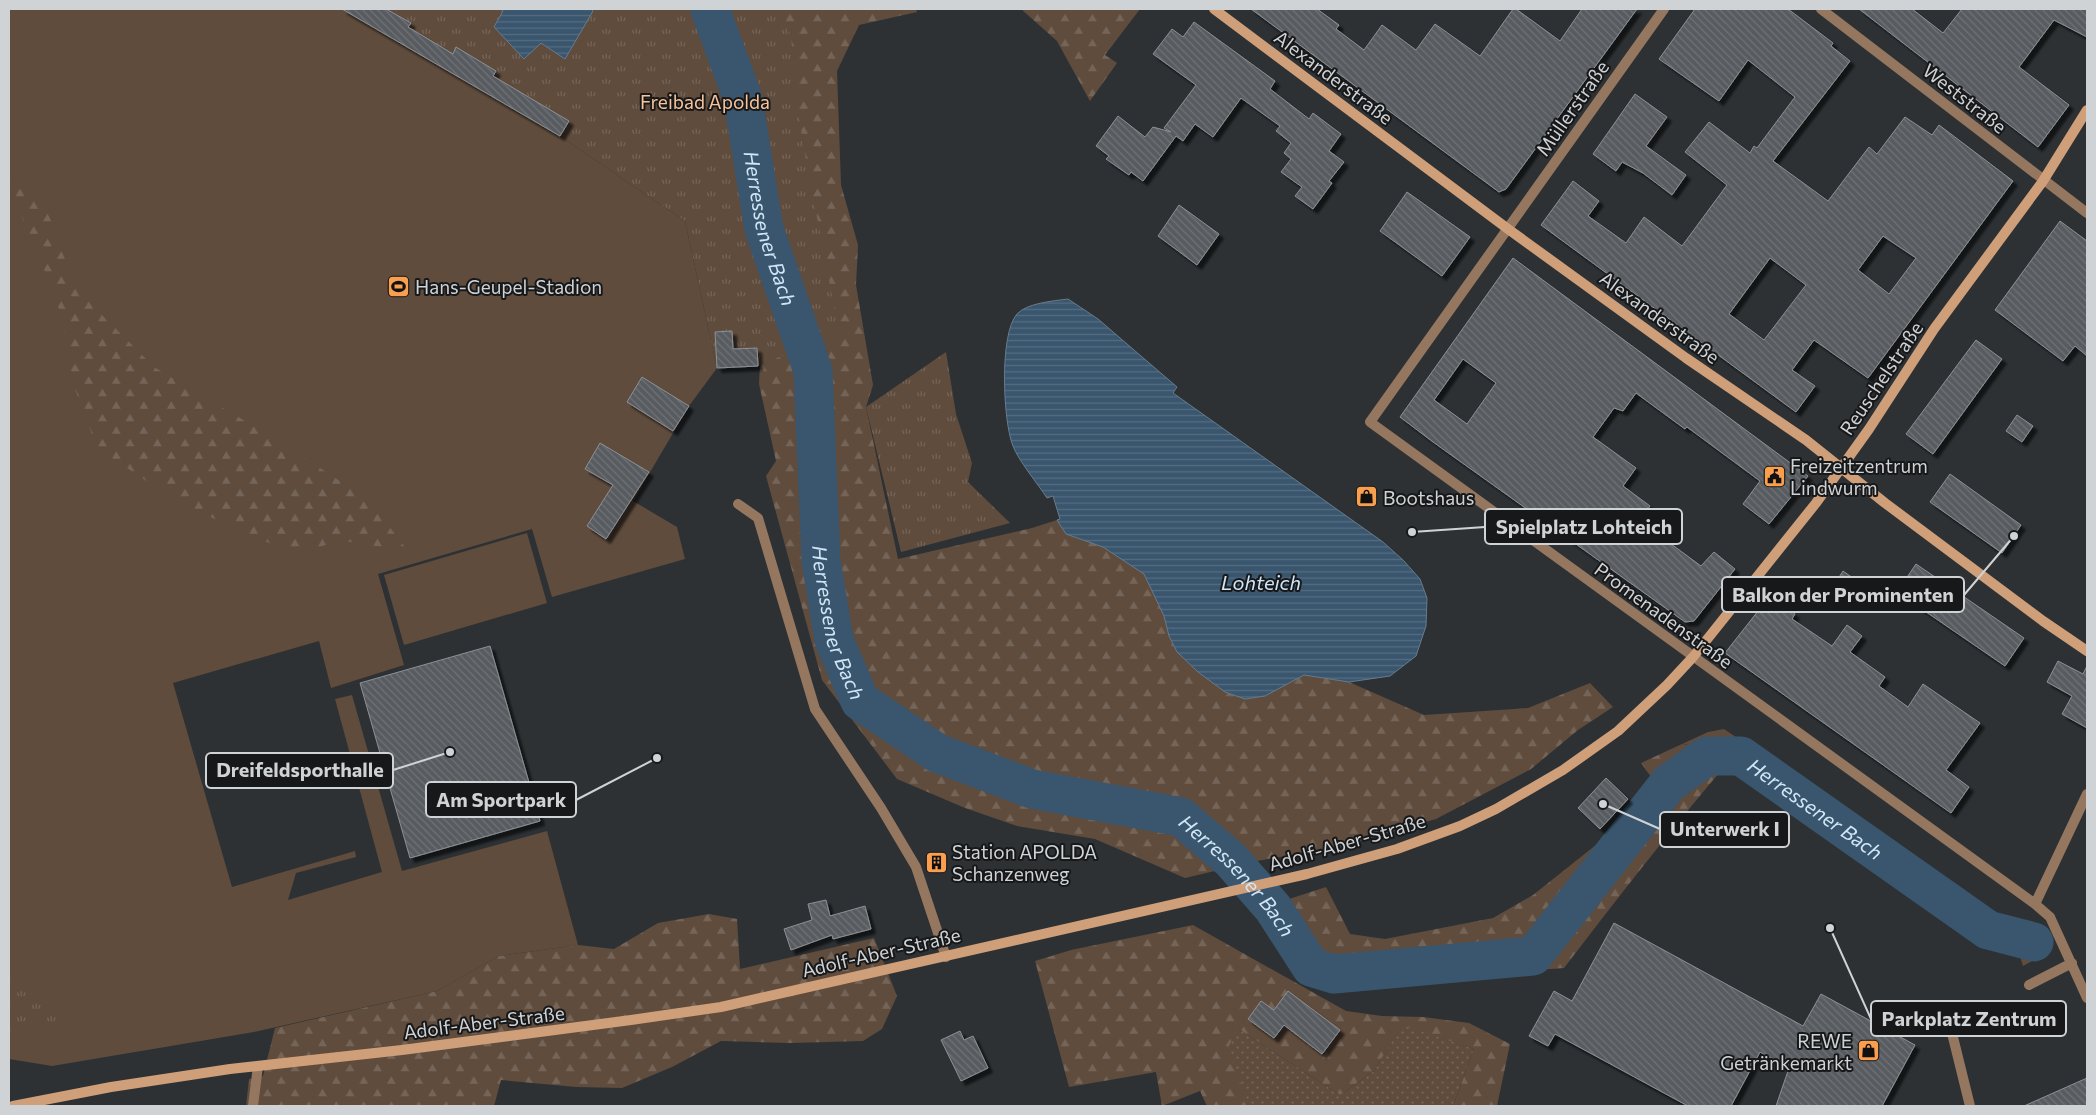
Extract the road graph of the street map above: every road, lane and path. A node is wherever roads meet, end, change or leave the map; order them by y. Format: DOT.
graph roads {
  1 [pos="1214,9"];
  2 [pos="1664,9"];
  3 [pos="1821,9"];
  4 [pos="2087,110"];
  5 [pos="2043,180"];
  6 [pos="2087,213"];
  7 [pos="1508,229"];
  8 [pos="1841,468"];
  9 [pos="738,504"];
  10 [pos="2087,651"];
  11 [pos="1693,657"];
  12 [pos="2087,794"];
  13 [pos="2035,904"];
  14 [pos="946,957"];
  15 [pos="2072,963"];
  16 [pos="2029,985"];
  17 [pos="2087,998"];
  18 [pos="1949,1021"];
  19 [pos="258,1066"];
  20 [pos="13,1106"];
  21 [pos="253,1106"];
  22 [pos="1970,1106"];
  1 -- 7 [label="main road, Alexanderstraße"];
  2 -- 7 [label="street, Müllerstraße"];
  3 -- 5 [label="street, Weststraße"];
  4 -- 5 [label="main road, Reuschelstraße"];
  5 -- 6 [label="street, Weststraße"];
  5 -- 8 [label="main road, Reuschelstraße"];
  7 -- 8 [label="main road, Alexanderstraße"];
  7 -- 11 [label="street, Promenadenstraße"];
  8 -- 10 [label="main road, Alexanderstraße"];
  8 -- 11 [label="main road, Reuschelstraße"];
  9 -- 14 [label="street"];
  11 -- 13 [label="street, Promenadenstraße"];
  11 -- 14 [label="main road, Adolf-Aber-Straße"];
  12 -- 13 [label="street"];
  13 -- 15 [label="street, Promenadenstraße"];
  14 -- 19 [label="main road, Adolf-Aber-Straße"];
  15 -- 16 [label="street"];
  15 -- 17 [label="street, Promenadenstraße"];
  18 -- 22 [label="street"];
  19 -- 20 [label="main road, Adolf-Aber-Straße"];
  19 -- 21 [label="street"];
}
